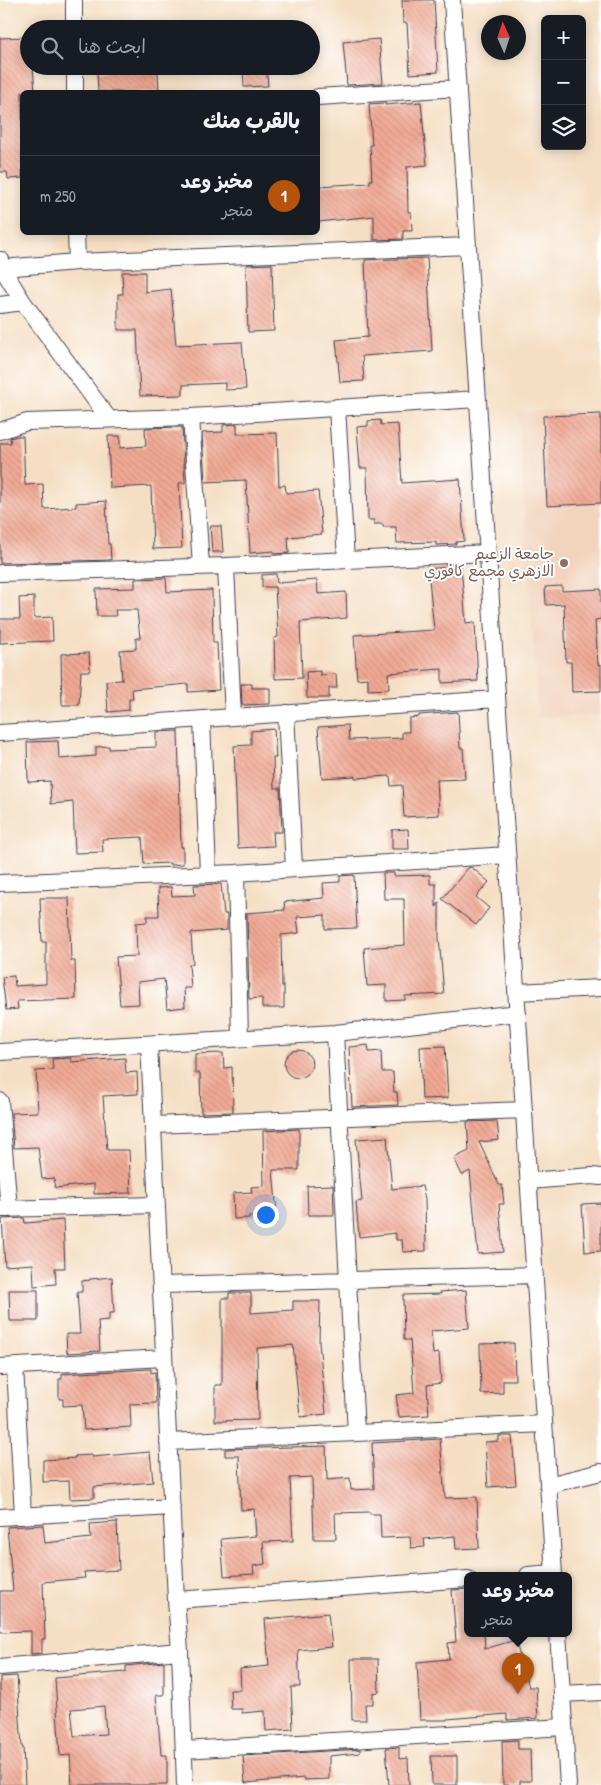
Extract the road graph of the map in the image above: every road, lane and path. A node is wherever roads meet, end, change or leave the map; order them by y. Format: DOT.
graph roads {
  1 [pos="74,0"];
  2 [pos="452,0"];
  3 [pos="74,20"];
  4 [pos="75,75"];
  5 [pos="458,88"];
  6 [pos="75,90"];
  7 [pos="320,97"];
  8 [pos="76,235"];
  9 [pos="468,246"];
  10 [pos="77,262"];
  11 [pos="1,263"];
  12 [pos="23,302"];
  13 [pos="0,305"];
  14 [pos="478,399"];
  15 [pos="337,408"];
  16 [pos="192,417"];
  17 [pos="110,419"];
  18 [pos="0,431"];
  19 [pos="488,553"];
  20 [pos="346,560"];
  21 [pos="201,566"];
  22 [pos="226,566"];
  23 [pos="0,573"];
  24 [pos="497,699"];
  25 [pos="286,714"];
  26 [pos="233,717"];
  27 [pos="202,719"];
  28 [pos="0,733"];
  29 [pos="507,855"];
  30 [pos="294,868"];
  31 [pos="236,873"];
  32 [pos="208,874"];
  33 [pos="0,883"];
  34 [pos="601,988"];
  35 [pos="516,992"];
  36 [pos="518,1013"];
  37 [pos="335,1033"];
  38 [pos="240,1038"];
  39 [pos="149,1044"];
  40 [pos="0,1052"];
  41 [pos="0,1101"];
  42 [pos="524,1110"];
  43 [pos="340,1118"];
  44 [pos="154,1125"];
  45 [pos="601,1177"];
  46 [pos="528,1181"];
  47 [pos="157,1206"];
  48 [pos="5,1209"];
  49 [pos="534,1274"];
  50 [pos="348,1280"];
  51 [pos="161,1285"];
  52 [pos="164,1358"];
  53 [pos="8,1366"];
  54 [pos="544,1424"];
  55 [pos="356,1433"];
  56 [pos="168,1442"];
  57 [pos="601,1472"];
  58 [pos="548,1485"];
  59 [pos="172,1507"];
  60 [pos="23,1516"];
  61 [pos="0,1517"];
  62 [pos="554,1572"];
  63 [pos="464,1580"];
  64 [pos="176,1600"];
  65 [pos="558,1637"];
  66 [pos="180,1651"];
  67 [pos="0,1667"];
  68 [pos="601,1692"];
  69 [pos="562,1694"];
  70 [pos="564,1727"];
  71 [pos="184,1750"];
  72 [pos="185,1785"];
  73 [pos="568,1785"];
  1 -- 3 [label="street"];
  2 -- 5 [label="street"];
  4 -- 6 [label="street"];
  5 -- 7 [label="street"];
  5 -- 9 [label="street"];
  8 -- 10 [label="street"];
  9 -- 10 [label="street"];
  9 -- 14 [label="street"];
  10 -- 11 [label="street"];
  11 -- 12 [label="street"];
  12 -- 13 [label="street"];
  12 -- 17 [label="street"];
  14 -- 15 [label="street"];
  14 -- 19 [label="street"];
  15 -- 16 [label="street"];
  15 -- 20 [label="street"];
  16 -- 17 [label="street"];
  16 -- 21 [label="street"];
  17 -- 18 [label="street"];
  19 -- 20 [label="street"];
  19 -- 24 [label="street"];
  20 -- 22 [label="street"];
  21 -- 22 [label="street"];
  21 -- 23 [label="street"];
  22 -- 26 [label="street"];
  24 -- 25 [label="street"];
  24 -- 29 [label="street"];
  25 -- 26 [label="street"];
  25 -- 30 [label="street"];
  26 -- 27 [label="street"];
  27 -- 28 [label="street"];
  27 -- 32 [label="street"];
  29 -- 30 [label="street"];
  29 -- 35 [label="street"];
  30 -- 31 [label="street"];
  31 -- 32 [label="street"];
  31 -- 38 [label="street"];
  32 -- 33 [label="street"];
  34 -- 35 [label="street"];
  35 -- 36 [label="street"];
  36 -- 37 [label="street"];
  36 -- 42 [label="street"];
  37 -- 38 [label="street"];
  37 -- 43 [label="street"];
  38 -- 39 [label="street"];
  39 -- 40 [label="street"];
  39 -- 44 [label="street"];
  41 -- 48 [label="street"];
  42 -- 43 [label="street"];
  42 -- 46 [label="street"];
  43 -- 44 [label="street"];
  43 -- 50 [label="street"];
  44 -- 47 [label="street"];
  45 -- 46 [label="street"];
  46 -- 49 [label="street"];
  47 -- 48 [label="street"];
  47 -- 51 [label="street"];
  49 -- 50 [label="street"];
  49 -- 54 [label="street"];
  50 -- 51 [label="street"];
  50 -- 55 [label="street"];
  51 -- 52 [label="street"];
  52 -- 53 [label="street"];
  52 -- 56 [label="street"];
  53 -- 60 [label="street"];
  54 -- 55 [label="street"];
  54 -- 58 [label="street"];
  55 -- 56 [label="street"];
  56 -- 59 [label="street"];
  57 -- 58 [label="street"];
  58 -- 62 [label="street"];
  59 -- 60 [label="street"];
  59 -- 64 [label="street"];
  60 -- 61 [label="street"];
  63 -- 64 [label="street"];
  64 -- 66 [label="street"];
  65 -- 69 [label="street"];
  66 -- 67 [label="street"];
  66 -- 71 [label="street"];
  68 -- 69 [label="street"];
  69 -- 70 [label="street"];
  70 -- 71 [label="street"];
  70 -- 73 [label="street"];
  71 -- 72 [label="street"];
}
